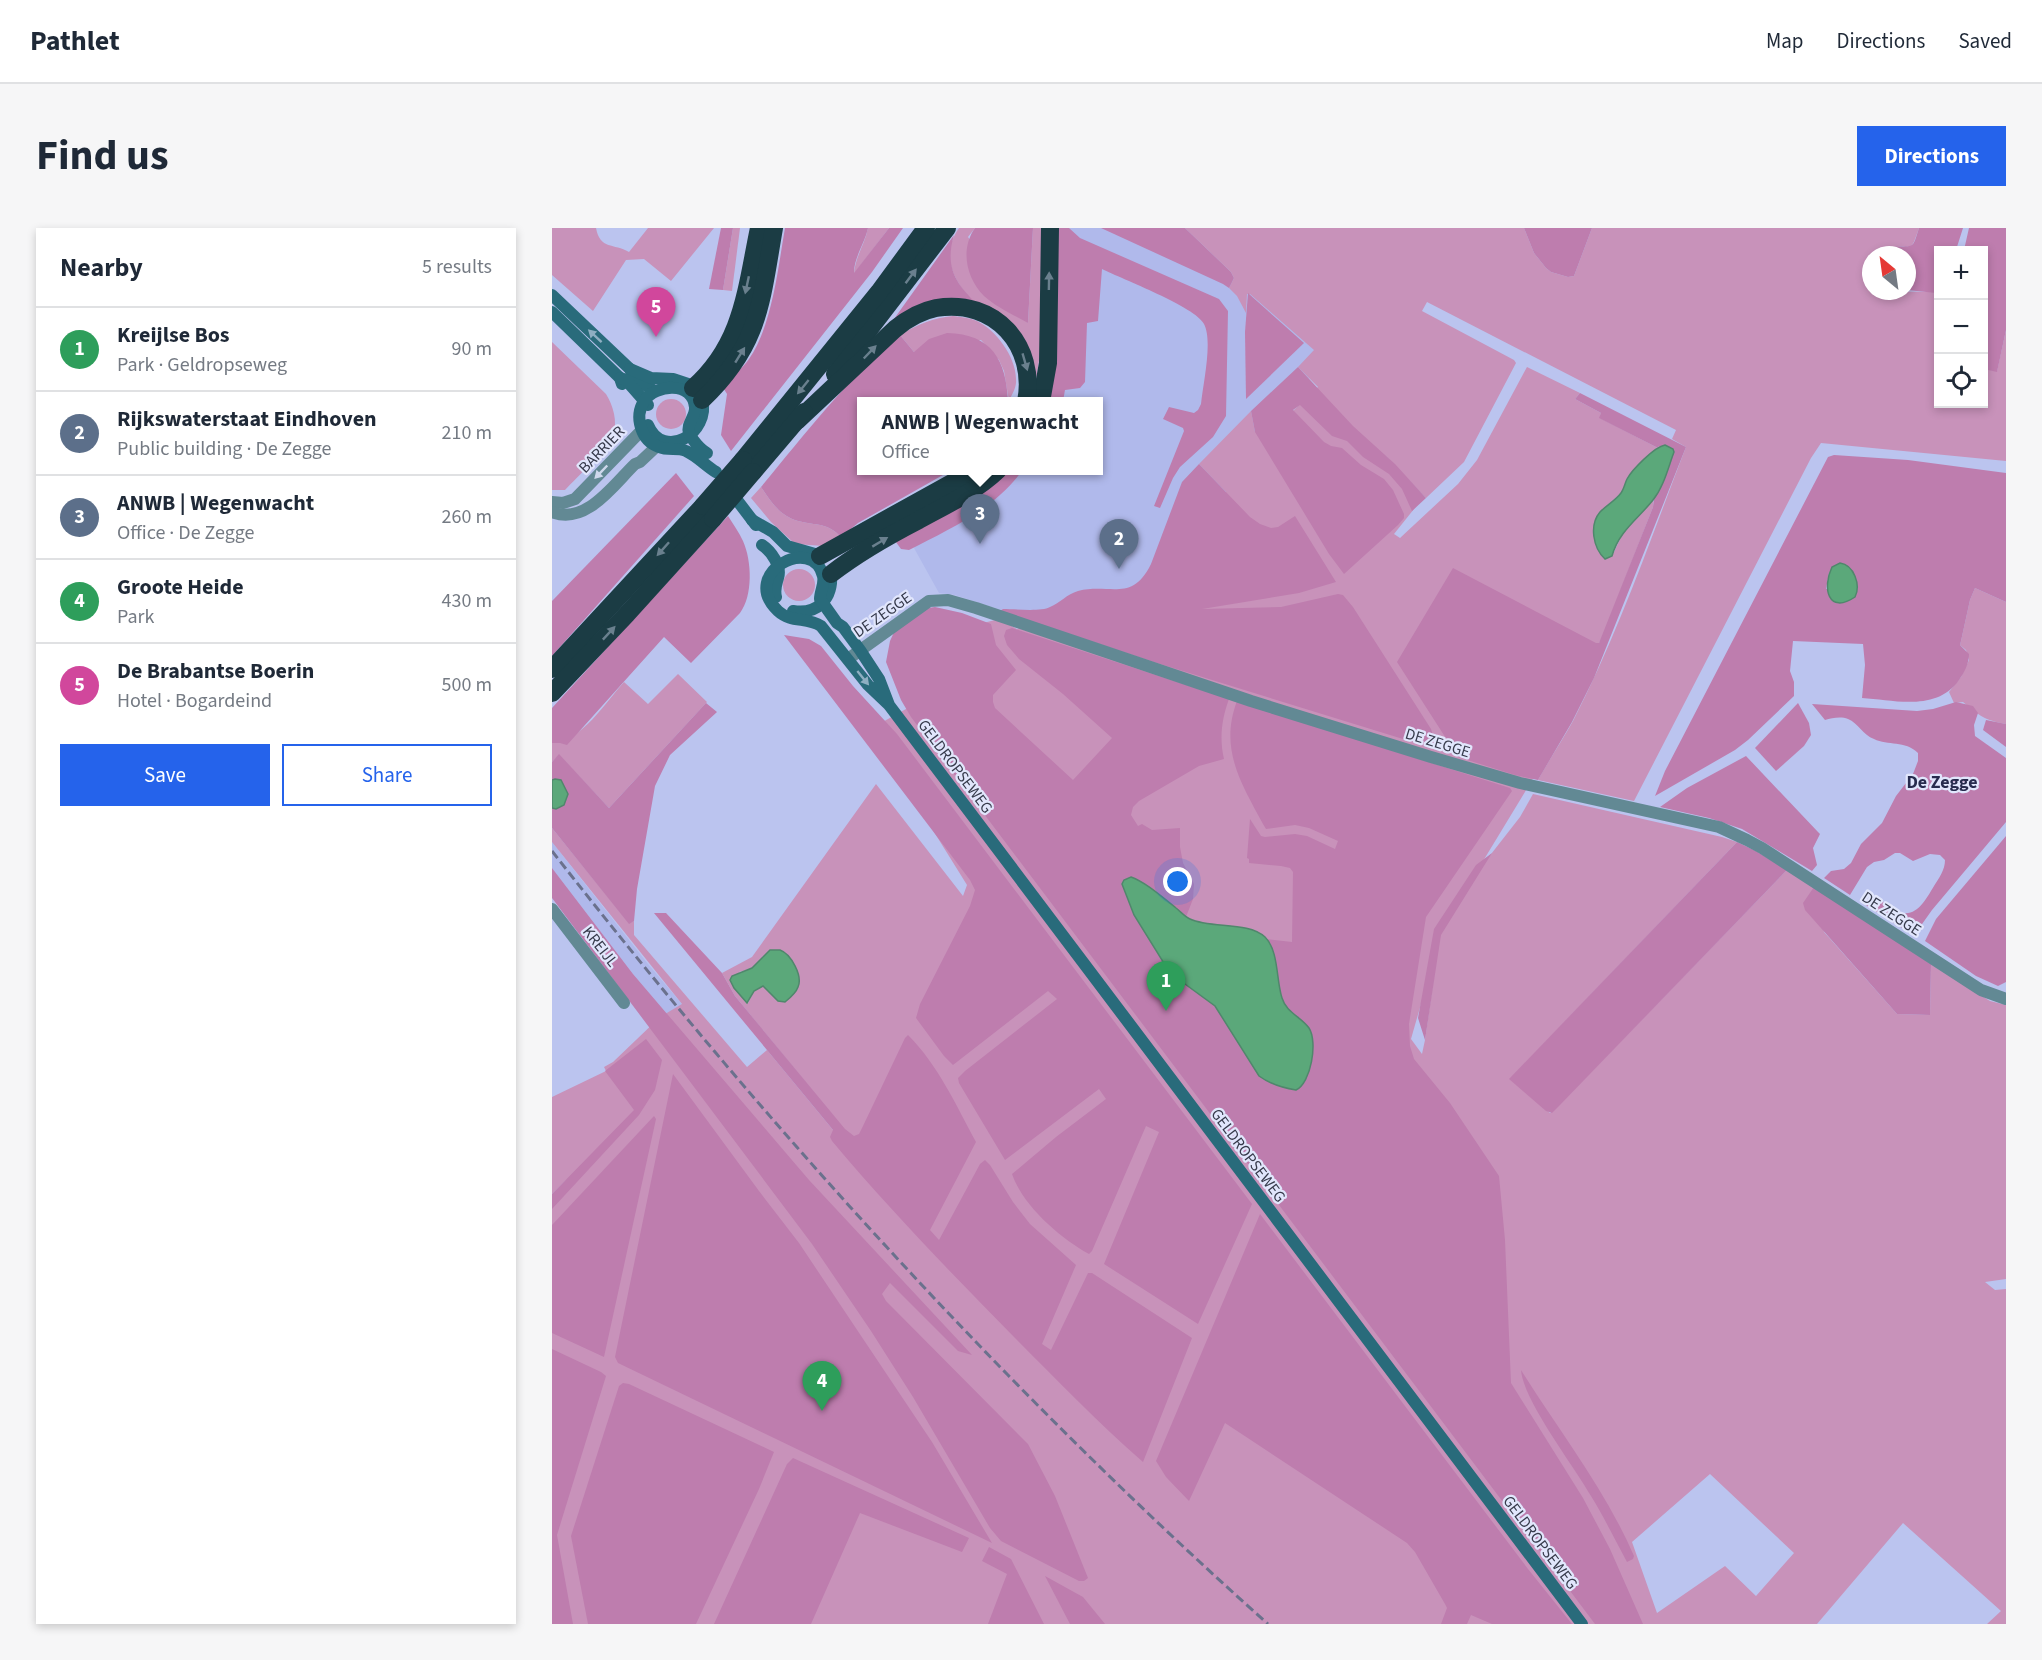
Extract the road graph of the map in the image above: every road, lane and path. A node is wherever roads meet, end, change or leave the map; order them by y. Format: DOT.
graph roads {
  1 [pos="759,228"];
  2 [pos="774,228"];
  3 [pos="914,228"];
  4 [pos="926,228"];
  5 [pos="947,228"];
  6 [pos="1050,228"];
  7 [pos="879,292"];
  8 [pos="552,295"];
  9 [pos="552,312"];
  10 [pos="692,391"];
  11 [pos="650,394"];
  12 [pos="1027,397"];
  13 [pos="1042,397"];
  14 [pos="797,421"];
  15 [pos="642,430"];
  16 [pos="692,433"];
  17 [pos="655,442"];
  18 [pos="748,466"];
  19 [pos="716,472"];
  20 [pos="968,475"];
  21 [pos="992,475"];
  22 [pos="552,502"];
  23 [pos="552,512"];
  24 [pos="708,512"];
  25 [pos="752,520"];
  26 [pos="792,554"];
  27 [pos="823,564"];
  28 [pos="775,567"];
  29 [pos="825,601"];
  30 [pos="777,606"];
  31 [pos="860,650"];
  32 [pos="848,659"];
  33 [pos="552,669"];
  34 [pos="552,693"];
  35 [pos="889,705"];
  36 [pos="552,909"];
  37 [pos="2006,999"];
  38 [pos="624,1003"];
  39 [pos="1582,1624"];
  1 -- 10 [label="highway, one-way"];
  10 -- 2 [label="highway, one-way"];
  3 -- 7 [label="highway"];
  4 -- 7 [label="highway"];
  14 -- 5 [label="highway, one-way"];
  13 -- 6 [label="highway, one-way"];
  7 -- 18 [label="highway, one-way"];
  11 -- 8 [label="main road, one-way"];
  9 -- 11 [label="main road"];
  10 -- 11 [label="main road"];
  10 -- 16 [label="main road"];
  11 -- 15 [label="main road"];
  11 -- 17 [label="main road"];
  14 -- 12 [label="highway, one-way"];
  14 -- 18 [label="highway"];
  15 -- 17 [label="main road"];
  15 -- 22 [label="street, BARRIER, one-way"];
  16 -- 17 [label="main road"];
  16 -- 19 [label="main road"];
  17 -- 19 [label="main road"];
  17 -- 23 [label="street, BARRIER"];
  18 -- 24 [label="highway, bridge"];
  19 -- 25 [label="main road"];
  20 -- 27 [label="highway"];
  27 -- 21 [label="highway, one-way"];
  24 -- 33 [label="highway, one-way"];
  34 -- 24 [label="highway, one-way"];
  25 -- 26 [label="main road"];
  25 -- 28 [label="main road"];
  26 -- 27 [label="main road"];
  26 -- 28 [label="main road"];
  27 -- 29 [label="main road"];
  28 -- 30 [label="main road"];
  29 -- 30 [label="main road"];
  29 -- 31 [label="main road"];
  30 -- 32 [label="main road"];
  31 -- 32 [label="street, DE ZEGGE"];
  31 -- 35 [label="main road"];
  31 -- 37 [label="street, DE ZEGGE"];
  32 -- 35 [label="main road, one-way"];
  35 -- 39 [label="main road, GELDROPSEWEG"];
  36 -- 38 [label="street, KREIJL"];
}
